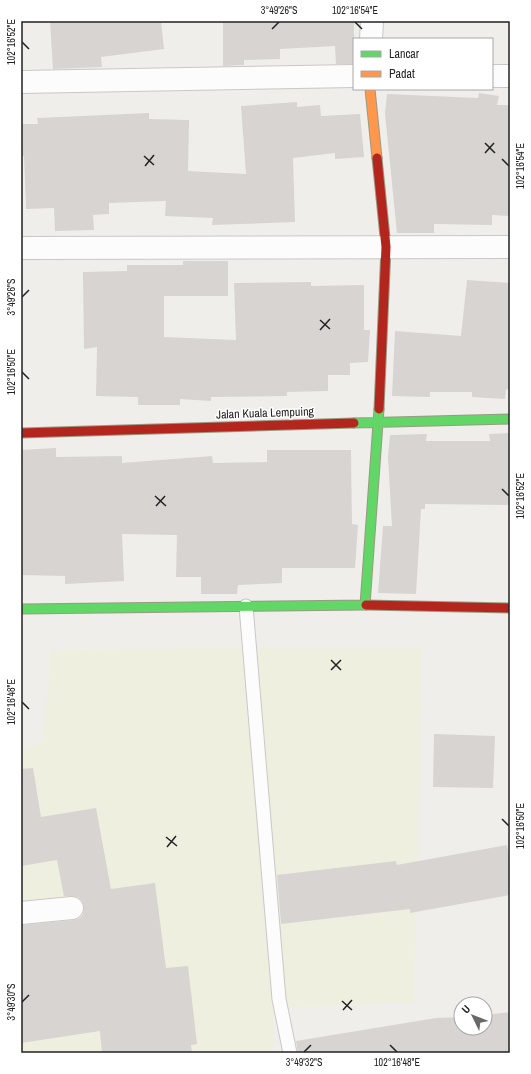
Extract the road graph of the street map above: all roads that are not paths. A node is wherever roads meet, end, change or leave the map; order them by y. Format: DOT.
graph roads {
  1 [pos="372,21"];
  2 [pos="371,38"];
  3 [pos="353,76"];
  4 [pos="493,76"];
  5 [pos="510,76"];
  6 [pos="21,82"];
  7 [pos="370,90"];
  8 [pos="386,247"];
  9 [pos="510,247"];
  10 [pos="21,248"];
  11 [pos="510,419"];
  12 [pos="378,422"];
  13 [pos="21,433"];
  14 [pos="365,605"];
  15 [pos="246,606"];
  16 [pos="510,608"];
  17 [pos="21,609"];
  18 [pos="72,908"];
  19 [pos="21,913"];
  20 [pos="290,1053"];
  1 -- 2 [label="street"];
  3 -- 6 [label="street"];
  4 -- 5 [label="street"];
  7 -- 8 [label="street"];
  8 -- 9 [label="street"];
  8 -- 10 [label="street"];
  8 -- 12 [label="street"];
  11 -- 12 [label="street, Jalan Kuala Lempuing"];
  12 -- 13 [label="street, Jalan Kuala Lempuing"];
  12 -- 14 [label="street"];
  14 -- 15 [label="street"];
  14 -- 16 [label="street"];
  15 -- 17 [label="street"];
  15 -- 20 [label="lane"];
  18 -- 19 [label="street"];
}
